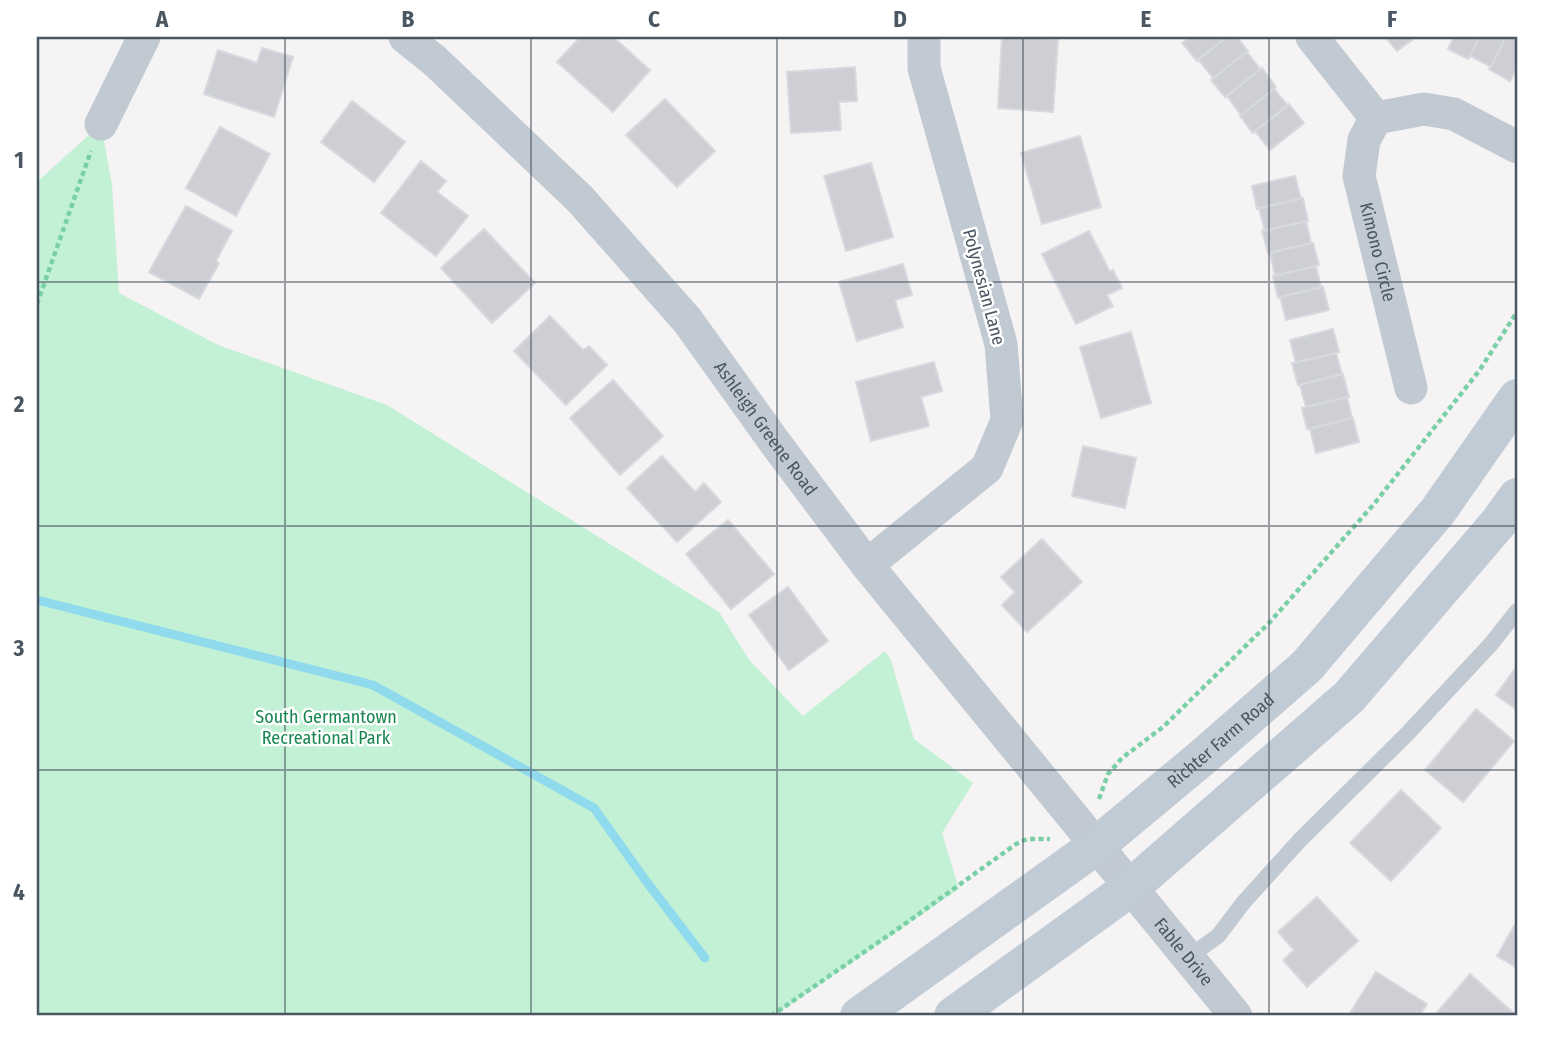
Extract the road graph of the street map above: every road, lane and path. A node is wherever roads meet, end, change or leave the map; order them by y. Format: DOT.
graph roads {
  1 [pos="144,37"];
  2 [pos="405,37"];
  3 [pos="924,37"];
  4 [pos="1312,37"];
  5 [pos="1376,118"];
  6 [pos="101,124"];
  7 [pos="1517,147"];
  8 [pos="37,304"];
  9 [pos="1517,312"];
  10 [pos="1410,388"];
  11 [pos="1517,398"];
  12 [pos="1517,497"];
  13 [pos="867,565"];
  14 [pos="1517,611"];
  15 [pos="1086,834"];
  16 [pos="1129,888"];
  17 [pos="1187,958"];
  18 [pos="771,1016"];
  19 [pos="859,1016"];
  20 [pos="953,1016"];
  21 [pos="1236,1016"];
  1 -- 6 [label="street"];
  2 -- 13 [label="street, Ashleigh Greene Road"];
  3 -- 13 [label="street, Polynesian Lane"];
  4 -- 5 [label="street"];
  5 -- 7 [label="street"];
  5 -- 10 [label="street, Kimono Circle"];
  6 -- 8 [label="path"];
  9 -- 15 [label="path"];
  11 -- 15 [label="main road, Richter Farm Road"];
  12 -- 16 [label="main road"];
  13 -- 15 [label="street, Ashleigh Greene Road"];
  14 -- 17 [label="lane"];
  15 -- 16 [label="street, Fable Drive"];
  15 -- 18 [label="path"];
  15 -- 19 [label="main road, Richter Farm Road"];
  16 -- 17 [label="street, Fable Drive"];
  16 -- 20 [label="main road"];
  17 -- 21 [label="street, Fable Drive"];
}
